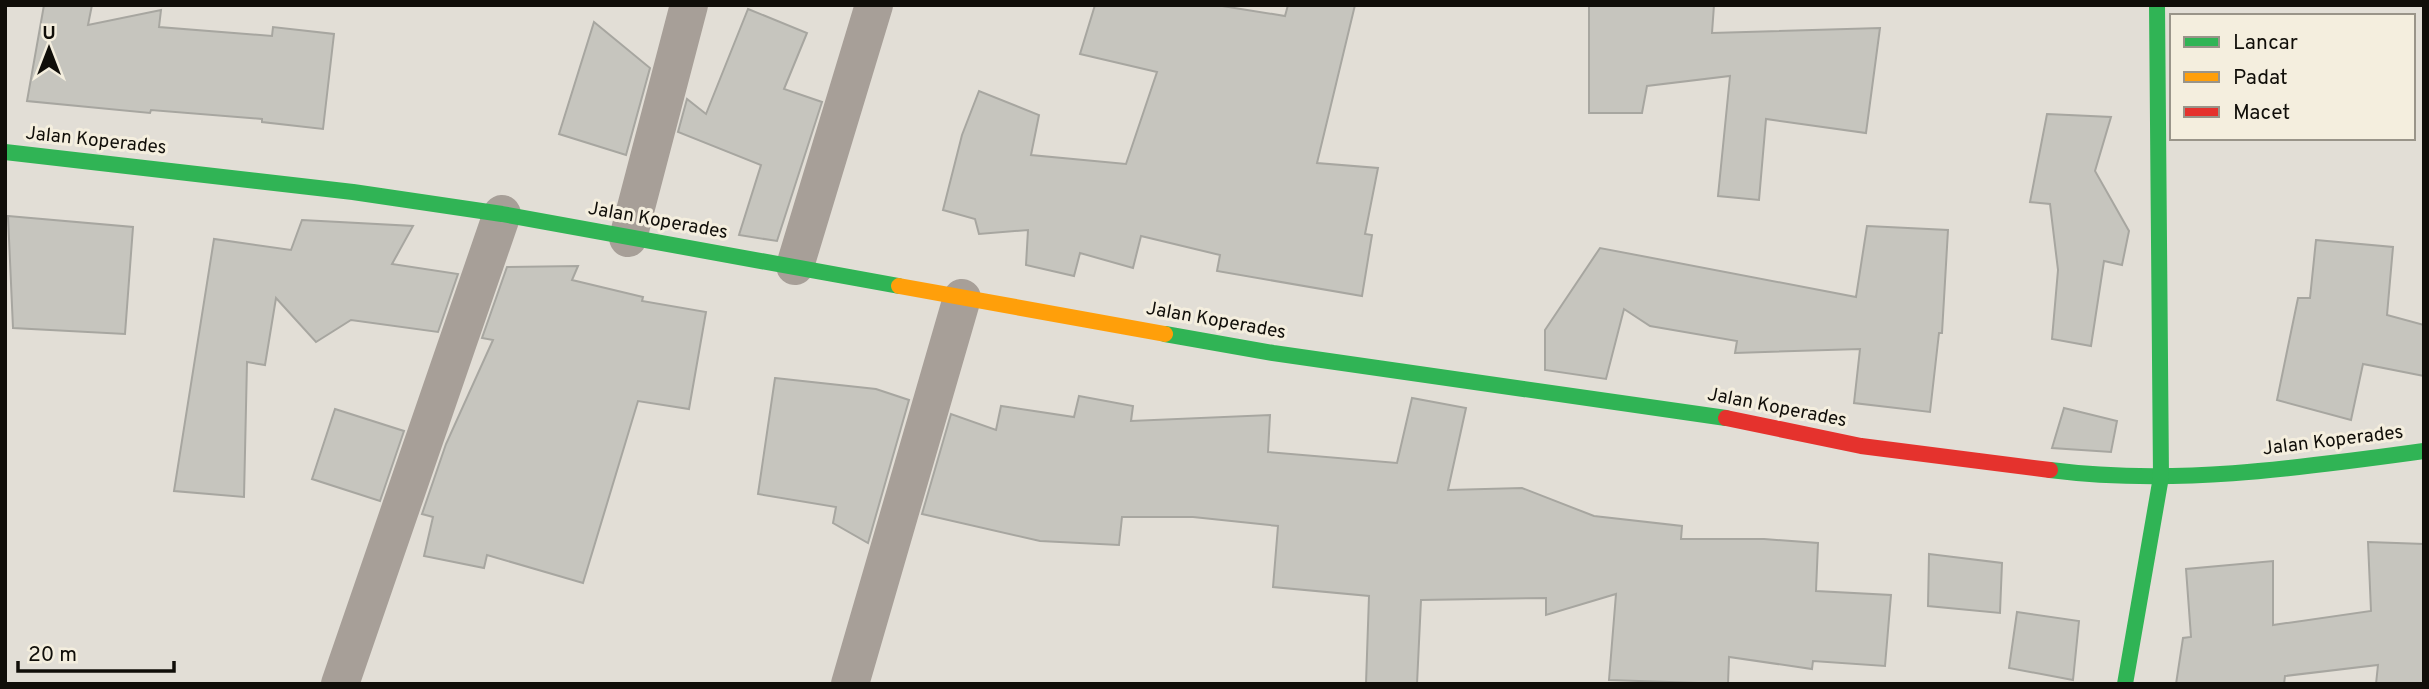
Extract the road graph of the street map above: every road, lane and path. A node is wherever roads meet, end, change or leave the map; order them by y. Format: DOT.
graph roads {
  1 [pos="689,5"];
  2 [pos="874,5"];
  3 [pos="2157,5"];
  4 [pos="5,152"];
  5 [pos="502,214"];
  6 [pos="628,238"];
  7 [pos="795,267"];
  8 [pos="962,298"];
  9 [pos="2424,451"];
  10 [pos="2161,477"];
  11 [pos="340,684"];
  12 [pos="850,684"];
  13 [pos="2124,684"];
  1 -- 6 [label="street"];
  2 -- 7 [label="street"];
  3 -- 10 [label="street"];
  4 -- 5 [label="street, Jalan Koperades"];
  5 -- 6 [label="street, Jalan Koperades"];
  5 -- 11 [label="street"];
  6 -- 7 [label="street, Jalan Koperades"];
  7 -- 8 [label="street, Jalan Koperades"];
  8 -- 10 [label="street, Jalan Koperades"];
  8 -- 12 [label="street"];
  9 -- 10 [label="street, Jalan Koperades"];
  10 -- 13 [label="street"];
}
